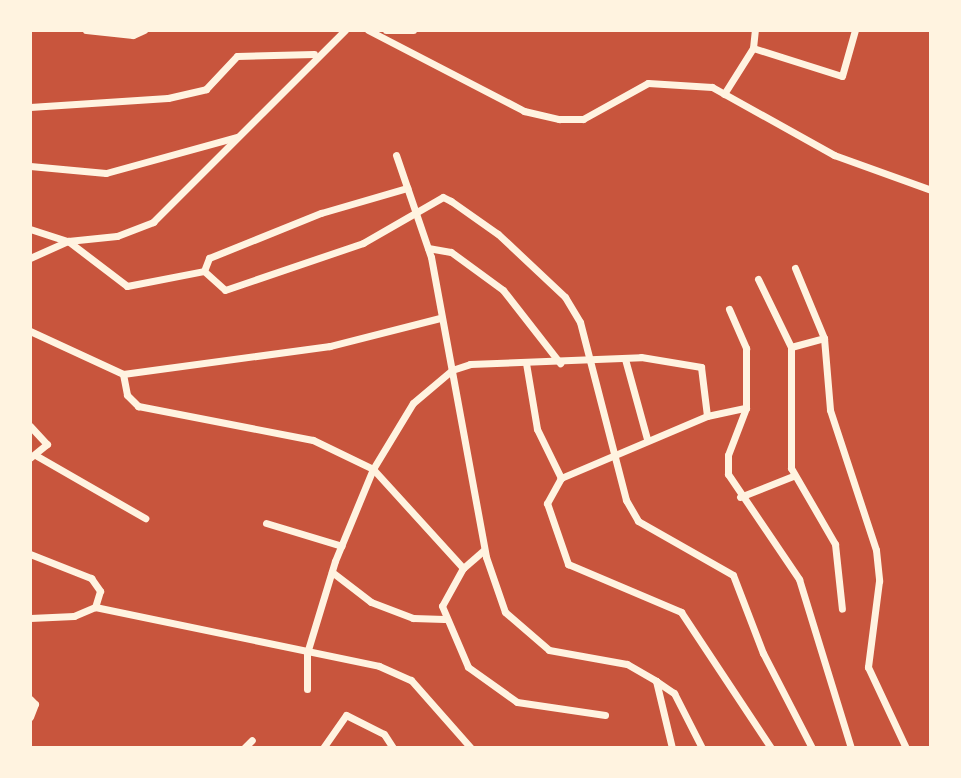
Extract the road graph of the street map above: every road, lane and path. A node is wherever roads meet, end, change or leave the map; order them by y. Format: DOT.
graph roads {
  1 [pos="86,30"];
  2 [pos="144,30"];
  3 [pos="345,30"];
  4 [pos="368,30"];
  5 [pos="386,30"];
  6 [pos="413,30"];
  7 [pos="755,30"];
  8 [pos="855,30"];
  9 [pos="753,48"];
  10 [pos="314,54"];
  11 [pos="724,94"];
  12 [pos="30,107"];
  13 [pos="241,136"];
  14 [pos="396,155"];
  15 [pos="30,166"];
  16 [pos="407,188"];
  17 [pos="931,190"];
  18 [pos="417,216"];
  19 [pos="30,229"];
  20 [pos="68,241"];
  21 [pos="428,248"];
  22 [pos="30,258"];
  23 [pos="795,268"];
  24 [pos="204,271"];
  25 [pos="758,279"];
  26 [pos="729,309"];
  27 [pos="440,318"];
  28 [pos="30,331"];
  29 [pos="824,338"];
  30 [pos="791,347"];
  31 [pos="625,359"];
  32 [pos="526,363"];
  33 [pos="561,363"];
  34 [pos="588,363"];
  35 [pos="452,370"];
  36 [pos="123,374"];
  37 [pos="746,408"];
  38 [pos="707,416"];
  39 [pos="30,426"];
  40 [pos="648,439"];
  41 [pos="618,454"];
  42 [pos="33,457"];
  43 [pos="373,470"];
  44 [pos="793,476"];
  45 [pos="561,478"];
  46 [pos="740,496"];
  47 [pos="145,518"];
  48 [pos="265,523"];
  49 [pos="342,546"];
  50 [pos="484,550"];
  51 [pos="30,554"];
  52 [pos="463,568"];
  53 [pos="332,572"];
  54 [pos="95,607"];
  55 [pos="842,609"];
  56 [pos="30,618"];
  57 [pos="444,619"];
  58 [pos="307,653"];
  59 [pos="656,681"];
  60 [pos="307,689"];
  61 [pos="30,699"];
  62 [pos="605,715"];
  63 [pos="30,717"];
  64 [pos="252,740"];
  65 [pos="244,748"];
  66 [pos="323,748"];
  67 [pos="393,748"];
  68 [pos="471,748"];
  69 [pos="671,748"];
  70 [pos="702,748"];
  71 [pos="771,748"];
  72 [pos="812,748"];
  73 [pos="851,748"];
  74 [pos="906,748"];
  1 -- 2 [label="street"];
  3 -- 10 [label="street"];
  4 -- 11 [label="street"];
  5 -- 6 [label="street"];
  7 -- 9 [label="street"];
  8 -- 9 [label="street"];
  9 -- 11 [label="street"];
  10 -- 12 [label="street"];
  10 -- 13 [label="street"];
  11 -- 17 [label="street"];
  13 -- 15 [label="street"];
  13 -- 20 [label="street"];
  14 -- 16 [label="street"];
  16 -- 18 [label="street"];
  16 -- 24 [label="street"];
  18 -- 21 [label="street"];
  18 -- 24 [label="street"];
  18 -- 34 [label="street"];
  19 -- 20 [label="street"];
  20 -- 22 [label="street"];
  20 -- 24 [label="street"];
  21 -- 27 [label="street"];
  21 -- 33 [label="street"];
  23 -- 29 [label="street"];
  25 -- 30 [label="street"];
  26 -- 37 [label="street"];
  27 -- 35 [label="street"];
  27 -- 36 [label="street"];
  28 -- 36 [label="street"];
  29 -- 30 [label="street"];
  29 -- 74 [label="street"];
  30 -- 44 [label="street"];
  31 -- 34 [label="street"];
  31 -- 38 [label="street"];
  31 -- 40 [label="street"];
  32 -- 33 [label="street"];
  32 -- 35 [label="street"];
  32 -- 45 [label="street"];
  33 -- 34 [label="street"];
  34 -- 41 [label="street"];
  35 -- 43 [label="street"];
  35 -- 50 [label="street"];
  36 -- 43 [label="street"];
  37 -- 38 [label="street"];
  37 -- 46 [label="street"];
  38 -- 40 [label="street"];
  39 -- 42 [label="street"];
  40 -- 41 [label="street"];
  41 -- 45 [label="street"];
  41 -- 72 [label="street"];
  42 -- 47 [label="street"];
  43 -- 49 [label="street"];
  43 -- 52 [label="street"];
  44 -- 46 [label="street"];
  44 -- 55 [label="street"];
  45 -- 71 [label="street"];
  46 -- 73 [label="street"];
  48 -- 49 [label="street"];
  49 -- 53 [label="street"];
  50 -- 52 [label="street"];
  50 -- 59 [label="street"];
  51 -- 54 [label="street"];
  52 -- 57 [label="street"];
  53 -- 57 [label="street"];
  53 -- 58 [label="street"];
  54 -- 56 [label="street"];
  54 -- 58 [label="street"];
  57 -- 62 [label="street"];
  58 -- 60 [label="street"];
  58 -- 68 [label="street"];
  59 -- 69 [label="street"];
  59 -- 70 [label="street"];
  61 -- 63 [label="street"];
  64 -- 65 [label="street"];
  66 -- 67 [label="street"];
}
